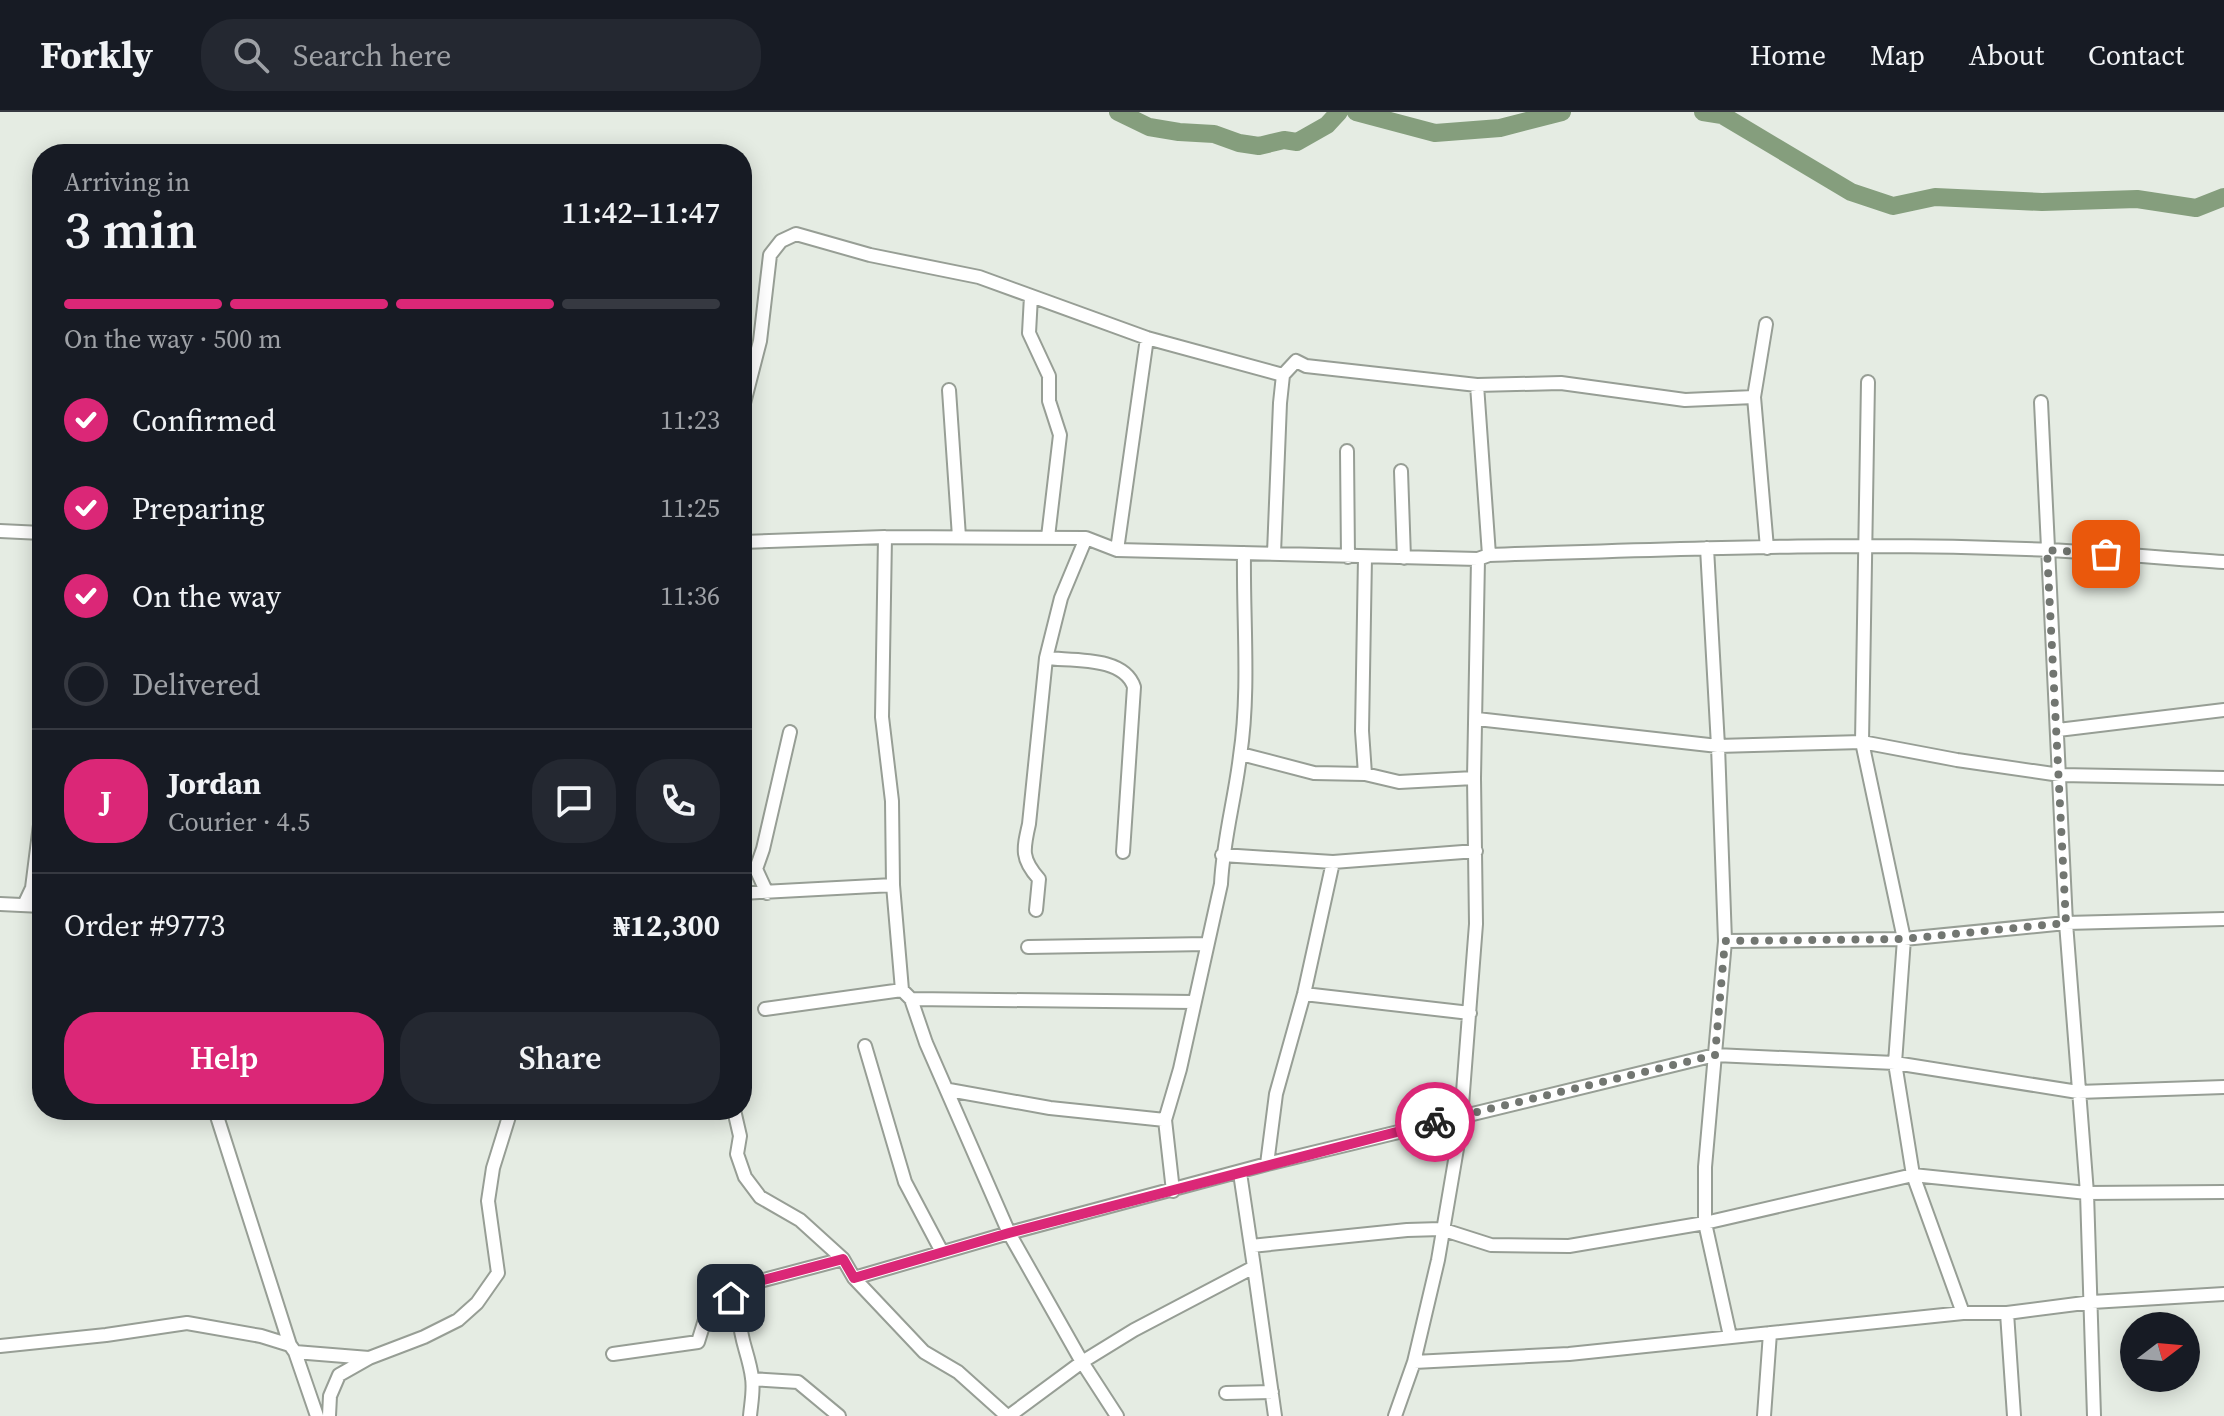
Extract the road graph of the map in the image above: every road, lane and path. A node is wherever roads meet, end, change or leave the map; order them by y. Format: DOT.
graph roads {
  1 [pos="1031,296"];
  2 [pos="1766,324"];
  3 [pos="1147,338"];
  4 [pos="752,358"];
  5 [pos="755,359"];
  6 [pos="752,371"];
  7 [pos="1283,375"];
  8 [pos="1868,382"];
  9 [pos="1477,385"];
  10 [pos="949,390"];
  11 [pos="1754,397"];
  12 [pos="2041,402"];
  13 [pos="1347,451"];
  14 [pos="1401,471"];
  15 [pos="0,531"];
  16 [pos="32,533"];
  17 [pos="885,537"];
  18 [pos="959,537"];
  19 [pos="1048,537"];
  20 [pos="1086,538"];
  21 [pos="752,542"];
  22 [pos="1866,547"];
  23 [pos="1707,548"];
  24 [pos="1767,548"];
  25 [pos="1117,550"];
  26 [pos="2047,550"];
  27 [pos="1244,553"];
  28 [pos="1274,553"];
  29 [pos="1348,557"];
  30 [pos="1365,557"];
  31 [pos="1484,557"];
  32 [pos="1404,558"];
  33 [pos="2224,562"];
  34 [pos="1046,658"];
  35 [pos="2224,710"];
  36 [pos="1477,719"];
  37 [pos="2058,730"];
  38 [pos="790,732"];
  39 [pos="1862,742"];
  40 [pos="1718,746"];
  41 [pos="1241,754"];
  42 [pos="1365,774"];
  43 [pos="2060,775"];
  44 [pos="1474,778"];
  45 [pos="2224,778"];
  46 [pos="1476,851"];
  47 [pos="1123,852"];
  48 [pos="1222,855"];
  49 [pos="1333,862"];
  50 [pos="893,885"];
  51 [pos="32,888"];
  52 [pos="752,893"];
  53 [pos="767,893"];
  54 [pos="0,904"];
  55 [pos="24,905"];
  56 [pos="32,905"];
  57 [pos="1036,910"];
  58 [pos="2224,919"];
  59 [pos="2066,923"];
  60 [pos="1904,939"];
  61 [pos="1725,941"];
  62 [pos="1207,944"];
  63 [pos="1028,947"];
  64 [pos="907,994"];
  65 [pos="1304,994"];
  66 [pos="1194,1002"];
  67 [pos="765,1009"];
  68 [pos="1470,1013"];
  69 [pos="865,1046"];
  70 [pos="1715,1055"];
  71 [pos="1895,1063"];
  72 [pos="2224,1087"];
  73 [pos="949,1090"];
  74 [pos="2078,1092"];
  75 [pos="1461,1115"];
  76 [pos="218,1120"];
  77 [pos="508,1120"];
  78 [pos="736,1120"];
  79 [pos="1165,1120"];
  80 [pos="1267,1164"];
  81 [pos="1240,1173"];
  82 [pos="1913,1175"];
  83 [pos="1173,1191"];
  84 [pos="2224,1192"];
  85 [pos="2087,1193"];
  86 [pos="1705,1223"];
  87 [pos="1441,1229"];
  88 [pos="1009,1233"];
  89 [pos="1251,1246"];
  90 [pos="942,1252"];
  91 [pos="843,1259"];
  92 [pos="1254,1267"];
  93 [pos="854,1278"];
  94 [pos="756,1282"];
  95 [pos="2224,1294"];
  96 [pos="2092,1302"];
  97 [pos="1963,1313"];
  98 [pos="2007,1313"];
  99 [pos="1770,1333"];
  100 [pos="1730,1336"];
  101 [pos="0,1346"];
  102 [pos="292,1348"];
  103 [pos="613,1354"];
  104 [pos="369,1358"];
  105 [pos="1082,1362"];
  106 [pos="1414,1362"];
  107 [pos="752,1379"];
  108 [pos="1272,1392"];
  109 [pos="1226,1393"];
  110 [pos="317,1416"];
  111 [pos="329,1416"];
  112 [pos="750,1416"];
  113 [pos="839,1416"];
  114 [pos="1008,1416"];
  115 [pos="1117,1416"];
  116 [pos="1275,1416"];
  117 [pos="1395,1416"];
  118 [pos="1764,1416"];
  119 [pos="2014,1416"];
  120 [pos="2094,1416"];
  1 -- 3 [label="street"];
  1 -- 5 [label="street"];
  1 -- 19 [label="street"];
  2 -- 11 [label="street"];
  3 -- 7 [label="street"];
  3 -- 25 [label="street"];
  4 -- 5 [label="street"];
  5 -- 6 [label="street"];
  7 -- 9 [label="street"];
  7 -- 28 [label="street"];
  8 -- 22 [label="street"];
  9 -- 11 [label="street"];
  9 -- 31 [label="street"];
  10 -- 18 [label="street"];
  11 -- 24 [label="street"];
  12 -- 26 [label="street"];
  13 -- 29 [label="street"];
  14 -- 32 [label="street"];
  15 -- 16 [label="street"];
  17 -- 18 [label="street"];
  17 -- 21 [label="street"];
  17 -- 50 [label="street"];
  18 -- 19 [label="street"];
  19 -- 20 [label="street"];
  20 -- 25 [label="street"];
  20 -- 34 [label="street"];
  22 -- 24 [label="street"];
  22 -- 26 [label="street"];
  22 -- 39 [label="street"];
  23 -- 24 [label="street"];
  23 -- 31 [label="street"];
  23 -- 40 [label="street"];
  25 -- 27 [label="street"];
  26 -- 33 [label="street"];
  26 -- 37 [label="street"];
  27 -- 28 [label="street"];
  27 -- 41 [label="street"];
  28 -- 29 [label="street"];
  29 -- 30 [label="street"];
  30 -- 32 [label="street"];
  30 -- 42 [label="street"];
  31 -- 32 [label="street"];
  31 -- 36 [label="street"];
  34 -- 47 [label="street"];
  34 -- 57 [label="street"];
  35 -- 37 [label="street"];
  36 -- 40 [label="street"];
  36 -- 44 [label="street"];
  37 -- 43 [label="street"];
  38 -- 53 [label="street"];
  39 -- 40 [label="street"];
  39 -- 43 [label="street"];
  39 -- 60 [label="street"];
  40 -- 61 [label="street"];
  41 -- 42 [label="street"];
  41 -- 48 [label="street"];
  42 -- 44 [label="street"];
  43 -- 45 [label="street"];
  43 -- 59 [label="street"];
  44 -- 46 [label="street"];
  46 -- 49 [label="street"];
  46 -- 68 [label="street"];
  48 -- 49 [label="street"];
  48 -- 62 [label="street"];
  49 -- 65 [label="street"];
  50 -- 53 [label="street"];
  50 -- 64 [label="street"];
  51 -- 55 [label="street"];
  52 -- 53 [label="street"];
  54 -- 55 [label="street"];
  55 -- 56 [label="street"];
  58 -- 59 [label="street"];
  59 -- 60 [label="street"];
  59 -- 74 [label="street"];
  60 -- 61 [label="street"];
  60 -- 71 [label="street"];
  61 -- 70 [label="street"];
  62 -- 63 [label="street"];
  62 -- 66 [label="street"];
  64 -- 66 [label="street"];
  64 -- 67 [label="street"];
  64 -- 73 [label="street"];
  65 -- 68 [label="street"];
  65 -- 80 [label="street"];
  66 -- 79 [label="street"];
  68 -- 75 [label="street"];
  69 -- 90 [label="street"];
  70 -- 71 [label="street"];
  70 -- 75 [label="street"];
  70 -- 86 [label="street"];
  71 -- 74 [label="street"];
  71 -- 82 [label="street"];
  72 -- 74 [label="street"];
  73 -- 79 [label="street"];
  73 -- 88 [label="street"];
  74 -- 85 [label="street"];
  75 -- 80 [label="street"];
  75 -- 87 [label="street"];
  76 -- 102 [label="street"];
  77 -- 104 [label="street"];
  78 -- 91 [label="street"];
  79 -- 83 [label="street"];
  80 -- 81 [label="street"];
  81 -- 83 [label="street"];
  81 -- 89 [label="street"];
  82 -- 85 [label="street"];
  82 -- 86 [label="street"];
  82 -- 97 [label="street"];
  83 -- 88 [label="street"];
  84 -- 85 [label="street"];
  85 -- 96 [label="street"];
  86 -- 87 [label="street"];
  86 -- 100 [label="street"];
  87 -- 89 [label="street"];
  87 -- 106 [label="street"];
  88 -- 90 [label="street"];
  88 -- 105 [label="street"];
  89 -- 92 [label="street"];
  90 -- 93 [label="street"];
  91 -- 93 [label="street"];
  91 -- 94 [label="street"];
  92 -- 105 [label="street"];
  92 -- 108 [label="street"];
  93 -- 114 [label="street"];
  94 -- 103 [label="street"];
  94 -- 107 [label="street"];
  95 -- 96 [label="street"];
  96 -- 98 [label="street"];
  96 -- 120 [label="street"];
  97 -- 98 [label="street"];
  97 -- 99 [label="street"];
  98 -- 119 [label="street"];
  99 -- 100 [label="street"];
  99 -- 118 [label="street"];
  100 -- 106 [label="street"];
  101 -- 102 [label="street"];
  102 -- 104 [label="street"];
  102 -- 110 [label="street"];
  104 -- 111 [label="street"];
  105 -- 114 [label="street"];
  105 -- 115 [label="street"];
  106 -- 117 [label="street"];
  107 -- 112 [label="street"];
  107 -- 113 [label="street"];
  108 -- 109 [label="street"];
  108 -- 116 [label="street"];
}
